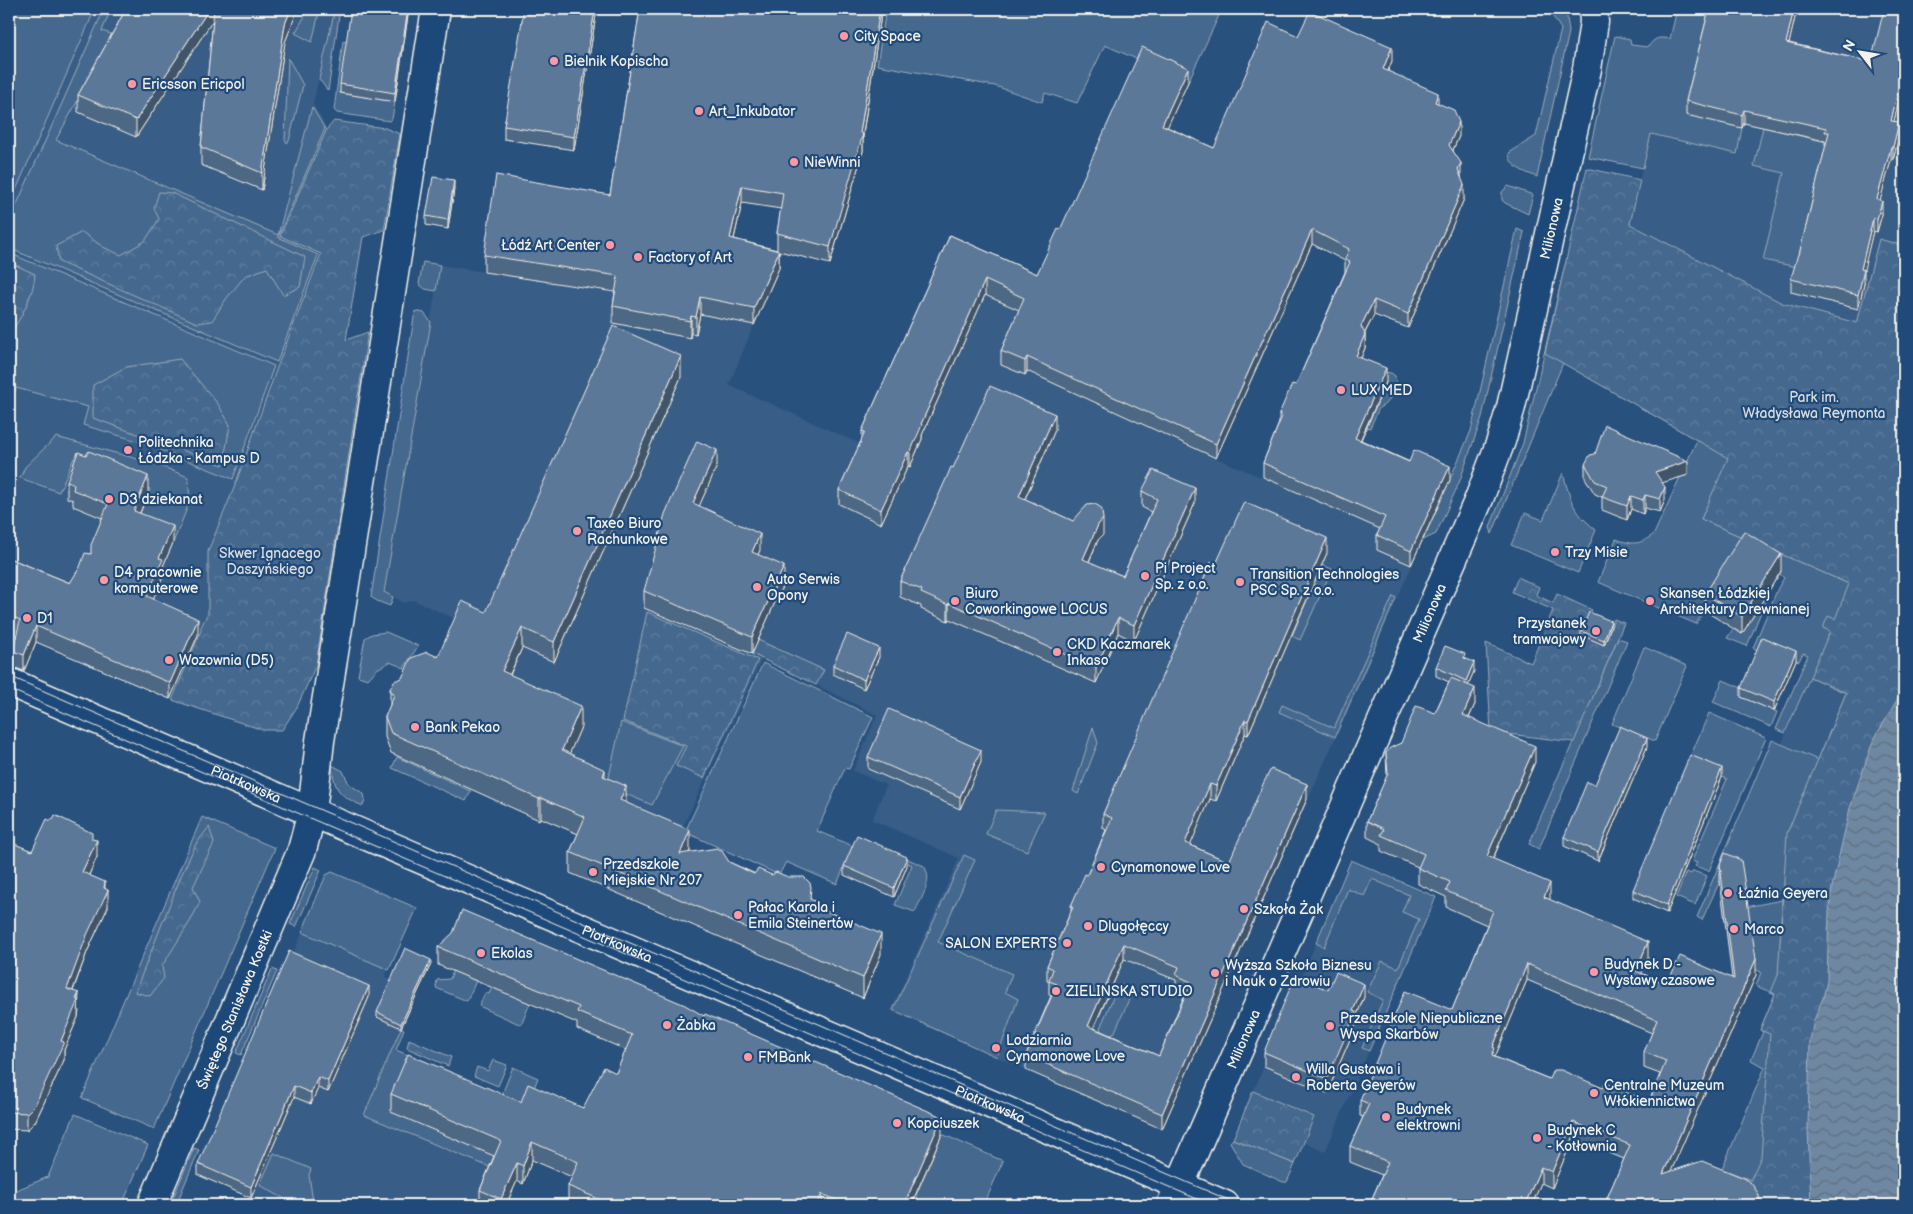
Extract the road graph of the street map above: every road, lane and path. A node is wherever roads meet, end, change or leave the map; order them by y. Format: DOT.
graph roads {
  1 [pos="436,9"];
  2 [pos="1594,10"];
  3 [pos="9,682"];
  4 [pos="312,812"];
  5 [pos="1175,1195"];
  6 [pos="152,1205"];
  7 [pos="1226,1205"];
  1 -- 4 [label="street, Świętego Stanisława Kostki"];
  2 -- 5 [label="street, Milionowa"];
  3 -- 4 [label="street, Piotrkowska"];
  4 -- 5 [label="street, Piotrkowska"];
  4 -- 6 [label="street, Świętego Stanisława Kostki"];
  5 -- 7 [label="street, Piotrkowska"];
}
